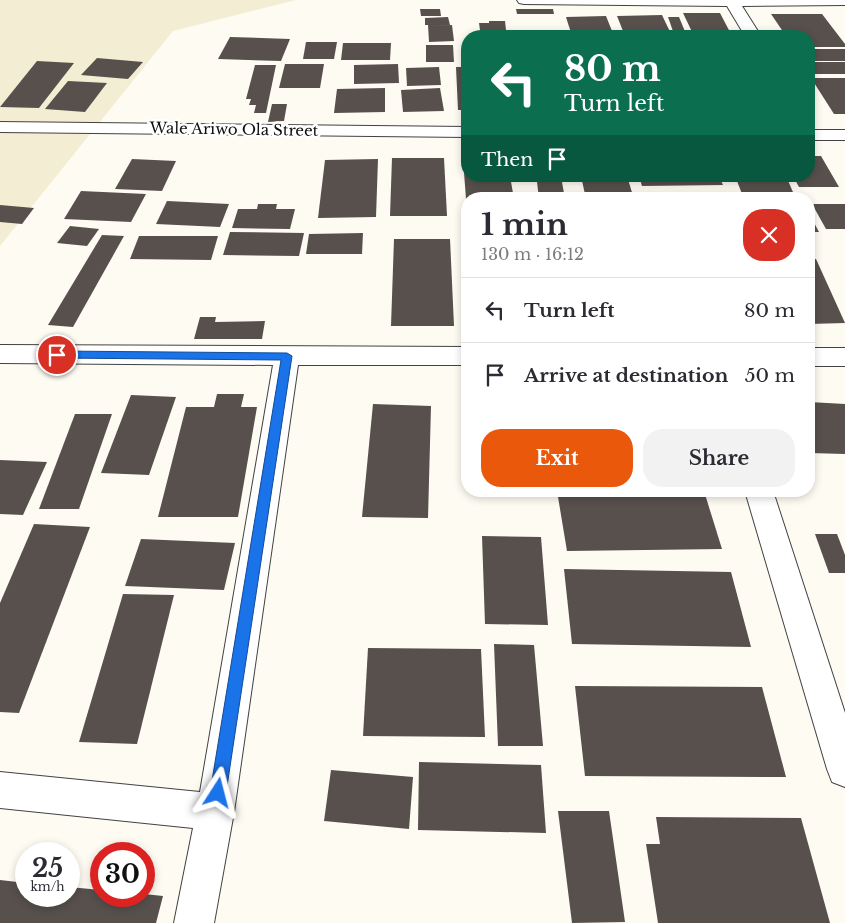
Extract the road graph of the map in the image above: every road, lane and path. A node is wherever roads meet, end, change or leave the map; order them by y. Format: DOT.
graph roads {
  1 [pos="524,0"];
  2 [pos="592,0"];
  3 [pos="832,0"];
  4 [pos="845,1"];
  5 [pos="732,2"];
  6 [pos="750,30"];
  7 [pos="0,127"];
  8 [pos="815,131"];
  9 [pos="461,132"];
  10 [pos="845,135"];
  11 [pos="0,354"];
  12 [pos="287,356"];
  13 [pos="461,356"];
  14 [pos="815,356"];
  15 [pos="845,357"];
  16 [pos="761,497"];
  17 [pos="845,769"];
  18 [pos="0,790"];
  19 [pos="215,812"];
  20 [pos="194,923"];
  1 -- 2 [label="street"];
  2 -- 5 [label="street"];
  3 -- 4 [label="street"];
  3 -- 5 [label="street"];
  5 -- 6 [label="street"];
  7 -- 9 [label="street, Wale Ariwo Ola Street"];
  8 -- 10 [label="street"];
  11 -- 12 [label="street"];
  12 -- 13 [label="street"];
  12 -- 19 [label="street"];
  14 -- 15 [label="street"];
  16 -- 17 [label="street"];
  18 -- 19 [label="street"];
  19 -- 20 [label="street"];
}
